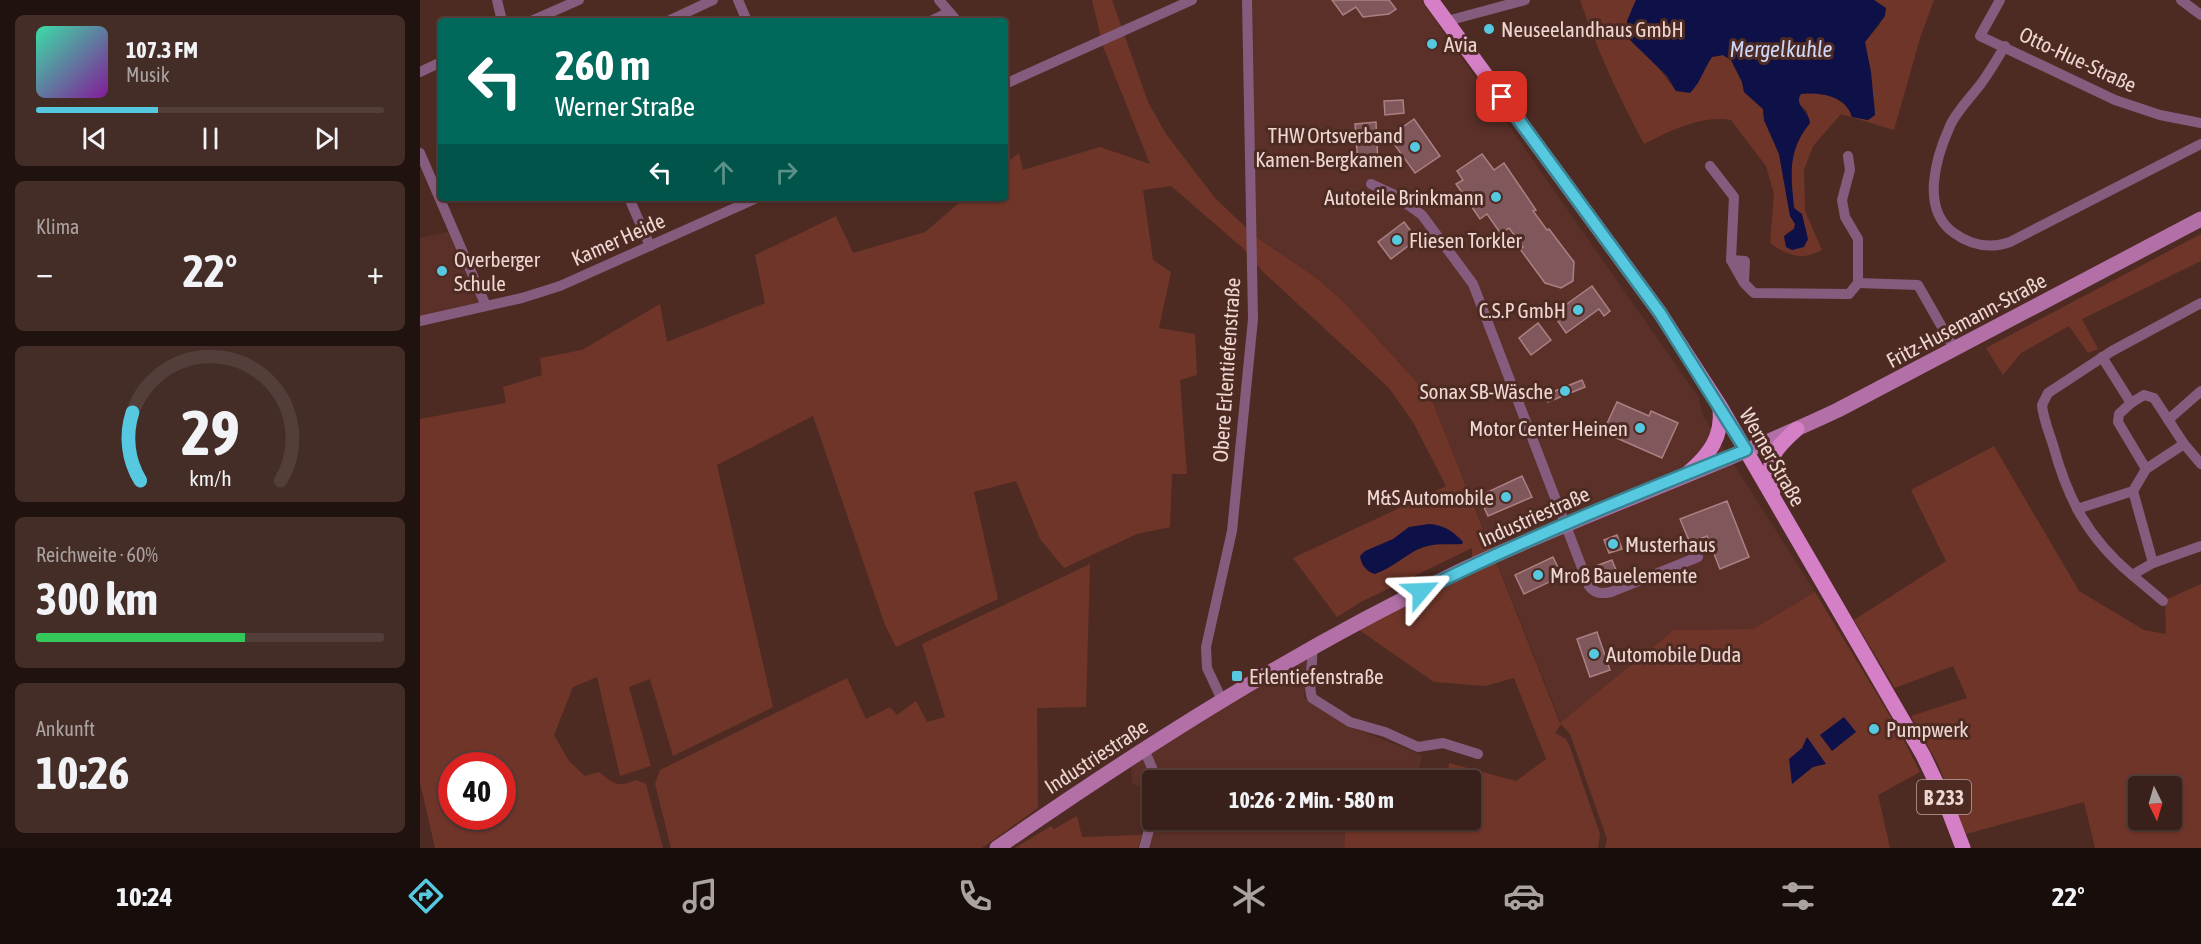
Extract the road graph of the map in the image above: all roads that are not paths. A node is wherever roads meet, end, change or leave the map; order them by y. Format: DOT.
graph roads {
  1 [pos="497,0"];
  2 [pos="579,0"];
  3 [pos="713,0"];
  4 [pos="738,0"];
  5 [pos="939,0"];
  6 [pos="1192,0"];
  7 [pos="1247,0"];
  8 [pos="1431,0"];
  9 [pos="1525,0"];
  10 [pos="2000,0"];
  11 [pos="2181,0"];
  12 [pos="2201,15"];
  13 [pos="953,17"];
  14 [pos="501,18"];
  15 [pos="538,18"];
  16 [pos="674,18"];
  17 [pos="746,18"];
  18 [pos="1447,21"];
  19 [pos="2005,46"];
  20 [pos="438,63"];
  21 [pos="420,72"];
  22 [pos="1008,80"];
  23 [pos="2201,123"];
  24 [pos="2201,144"];
  25 [pos="420,153"];
  26 [pos="1848,156"];
  27 [pos="1710,165"];
  28 [pos="1371,184"];
  29 [pos="438,195"];
  30 [pos="441,201"];
  31 [pos="630,201"];
  32 [pos="750,201"];
  33 [pos="2201,219"];
  34 [pos="650,246"];
  35 [pos="1858,283"];
  36 [pos="2201,303"];
  37 [pos="486,306"];
  38 [pos="420,321"];
  39 [pos="1955,350"];
  40 [pos="2102,357"];
  41 [pos="2201,391"];
  42 [pos="2132,403"];
  43 [pos="1720,405"];
  44 [pos="2168,420"];
  45 [pos="1797,429"];
  46 [pos="2184,444"];
  47 [pos="1746,450"];
  48 [pos="2201,464"];
  49 [pos="2146,469"];
  50 [pos="1688,473"];
  51 [pos="2133,491"];
  52 [pos="1774,500"];
  53 [pos="2076,509"];
  54 [pos="1564,526"];
  55 [pos="2201,546"];
  56 [pos="1698,557"];
  57 [pos="2153,563"];
  58 [pos="2132,575"];
  59 [pos="2163,601"];
  60 [pos="1312,648"];
  61 [pos="1222,700"];
  62 [pos="1144,749"];
  63 [pos="1478,754"];
  64 [pos="1153,770"];
  65 [pos="1149,830"];
  66 [pos="998,848"];
  67 [pos="1144,848"];
  68 [pos="1963,848"];
  1 -- 14 [label="street"];
  2 -- 15 [label="street"];
  3 -- 16 [label="street"];
  4 -- 17 [label="street"];
  5 -- 13 [label="street"];
  6 -- 22 [label="street"];
  7 -- 61 [label="street, Obere Erlentiefenstraße"];
  8 -- 18 [label="main road, Werner Straße / B 233"];
  9 -- 18 [label="street"];
  10 -- 19 [label="street, Otto-Hue-Straße"];
  11 -- 12 [label="street"];
  18 -- 43 [label="main road, Werner Straße / B 233"];
  19 -- 23 [label="street, Otto-Hue-Straße"];
  19 -- 24 [label="street"];
  20 -- 21 [label="street"];
  25 -- 29 [label="street"];
  26 -- 35 [label="street"];
  27 -- 35 [label="street"];
  28 -- 54 [label="street"];
  30 -- 37 [label="street"];
  31 -- 34 [label="street"];
  32 -- 34 [label="street, Kamer Heide"];
  33 -- 39 [label="street, Fritz-Husemann-Straße"];
  34 -- 37 [label="street, Kamer Heide"];
  35 -- 39 [label="street"];
  36 -- 40 [label="street"];
  37 -- 38 [label="street, Kamer Heide"];
  39 -- 45 [label="street, Fritz-Husemann-Straße"];
  40 -- 42 [label="street"];
  40 -- 53 [label="street"];
  41 -- 44 [label="street"];
  42 -- 44 [label="street"];
  42 -- 49 [label="street"];
  43 -- 47 [label="main road, Werner Straße / B 233"];
  43 -- 50 [label="main road"];
  44 -- 46 [label="street"];
  45 -- 47 [label="street, Fritz-Husemann-Straße"];
  45 -- 52 [label="main road"];
  46 -- 48 [label="street"];
  46 -- 49 [label="street"];
  47 -- 50 [label="street, Industriestraße"];
  47 -- 52 [label="main road, Werner Straße / B 233"];
  49 -- 51 [label="street"];
  50 -- 54 [label="street, Industriestraße"];
  51 -- 53 [label="street"];
  51 -- 57 [label="street"];
  52 -- 68 [label="main road, Werner Straße / B 233"];
  53 -- 58 [label="street"];
  54 -- 56 [label="street"];
  54 -- 60 [label="street, Industriestraße"];
  55 -- 57 [label="street"];
  57 -- 58 [label="street"];
  58 -- 59 [label="street"];
  60 -- 61 [label="street, Industriestraße"];
  60 -- 63 [label="street"];
  61 -- 62 [label="street, Industriestraße"];
  62 -- 64 [label="street"];
  62 -- 66 [label="street, Industriestraße"];
  65 -- 67 [label="street"];
}
